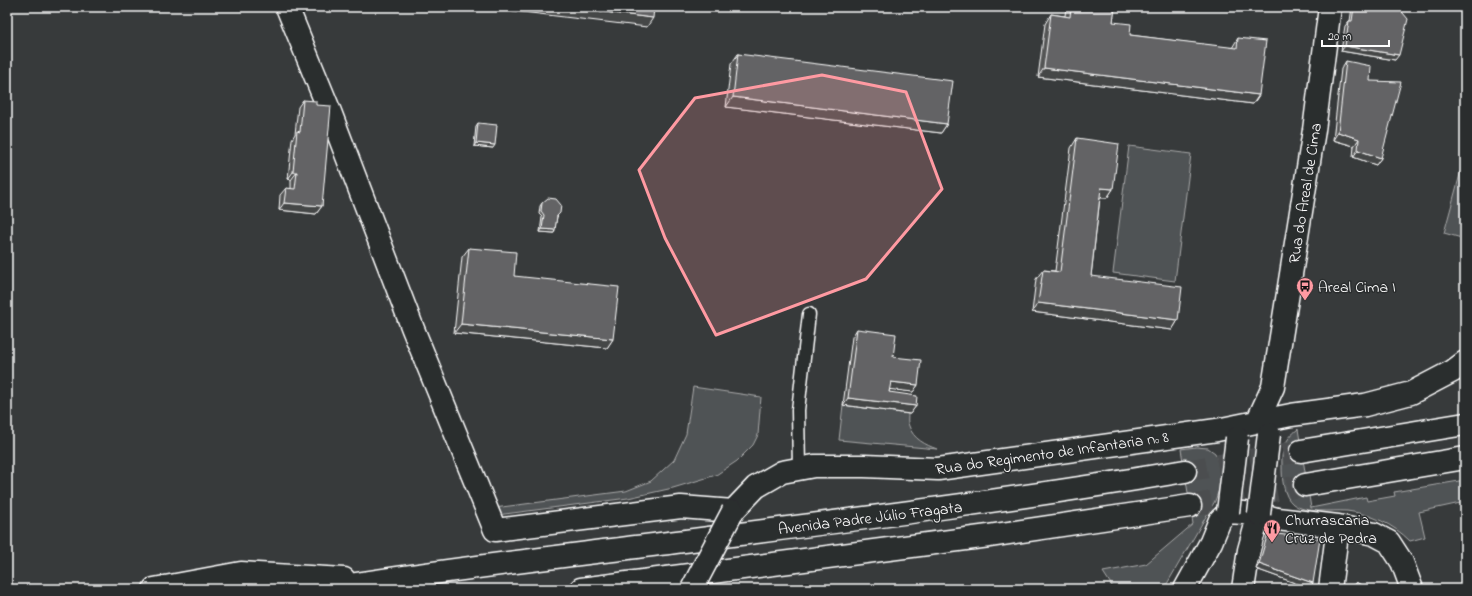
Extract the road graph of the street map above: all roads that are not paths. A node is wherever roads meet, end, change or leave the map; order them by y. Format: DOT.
graph roads {
  1 [pos="288,7"];
  2 [pos="1330,7"];
  3 [pos="809,314"];
  4 [pos="1465,362"];
  5 [pos="1465,424"];
  6 [pos="1263,428"];
  7 [pos="1301,451"];
  8 [pos="1465,458"];
  9 [pos="799,469"];
  10 [pos="1185,471"];
  11 [pos="1305,485"];
  12 [pos="1190,506"];
  13 [pos="732,511"];
  14 [pos="1228,512"];
  15 [pos="1260,514"];
  16 [pos="1338,526"];
  17 [pos="373,581"];
  18 [pos="696,581"];
  19 [pos="154,589"];
  20 [pos="325,589"];
  21 [pos="581,589"];
  22 [pos="1185,589"];
  23 [pos="1243,589"];
  24 [pos="1330,589"];
  25 [pos="1412,589"];
  1 -- 13 [label="main road"];
  2 -- 6 [label="main road, Rua do Areal de Cima"];
  3 -- 9 [label="lane"];
  4 -- 6 [label="main road, Rua do Regimento de Infantaria nº 8"];
  5 -- 7 [label="main road"];
  6 -- 9 [label="main road, Rua do Regimento de Infantaria nº 8"];
  6 -- 14 [label="main road, bridge"];
  6 -- 15 [label="main road, bridge"];
  8 -- 11 [label="main road"];
  9 -- 13 [label="main road, Rua do Regimento de Infantaria nº 8"];
  10 -- 17 [label="main road, Avenida Padre Júlio Fragata"];
  12 -- 18 [label="main road, Avenida Padre Júlio Fragata"];
  13 -- 18 [label="main road, Rua do Regimento de Infantaria nº 8, bridge"];
  14 -- 15 [label="main road"];
  14 -- 22 [label="main road"];
  15 -- 16 [label="main road"];
  15 -- 23 [label="main road"];
  16 -- 24 [label="main road"];
  16 -- 25 [label="main road"];
  17 -- 19 [label="main road"];
  17 -- 20 [label="main road"];
  18 -- 21 [label="main road, Avenida Padre Júlio Fragata"];
}
